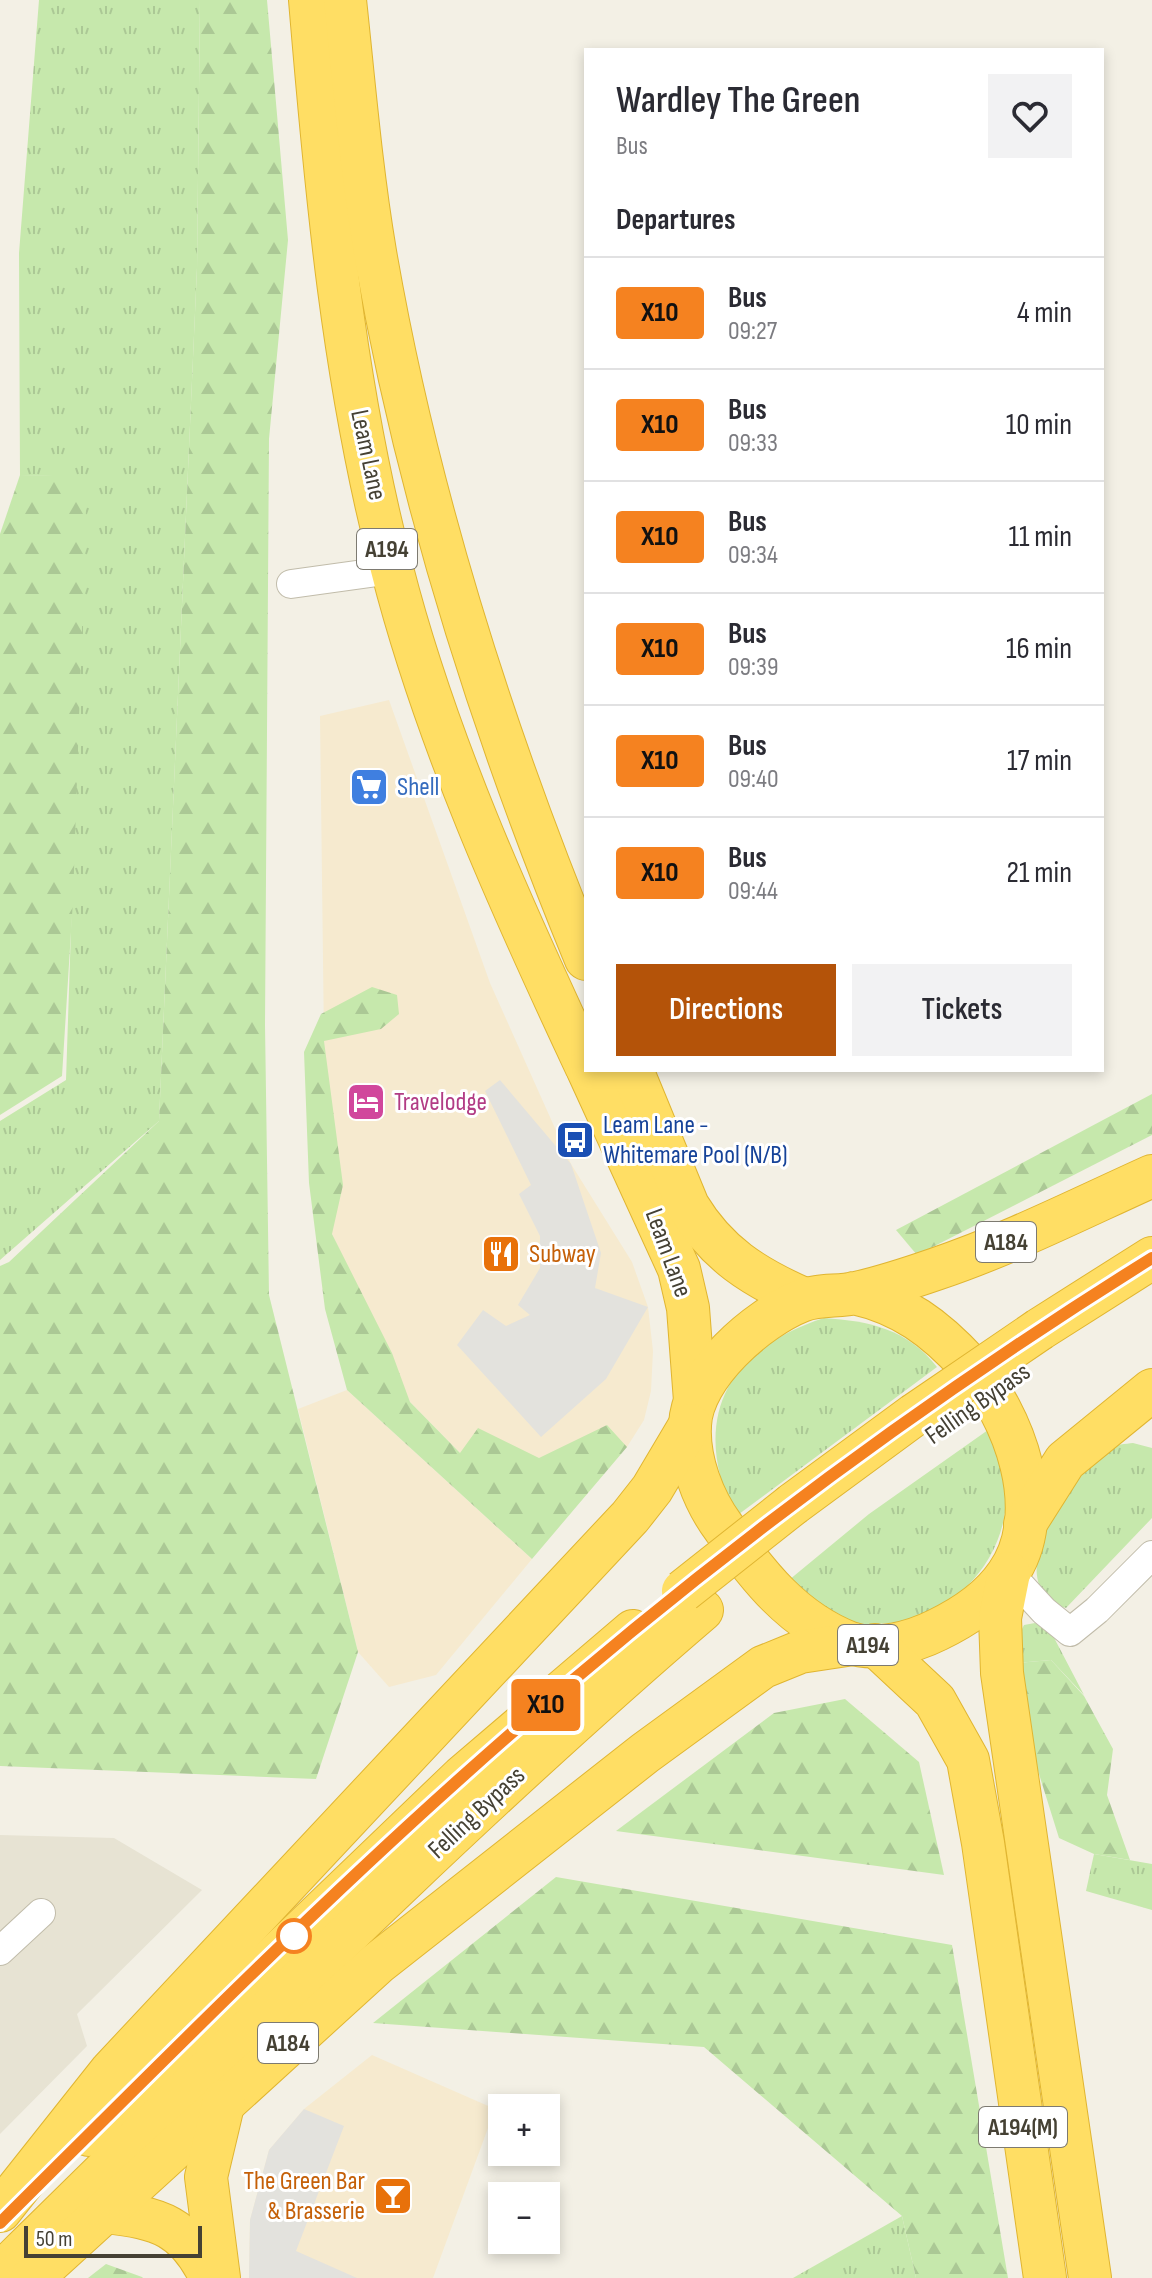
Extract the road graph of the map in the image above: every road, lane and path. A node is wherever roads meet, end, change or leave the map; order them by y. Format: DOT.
graph roads {
  1 [pos="310,0"];
  2 [pos="345,0"];
  3 [pos="392,570"];
  4 [pos="291,584"];
  5 [pos="584,954"];
  6 [pos="584,1061"];
  7 [pos="589,1072"];
  8 [pos="633,1072"];
  9 [pos="1152,1176"];
  10 [pos="1152,1258"];
  11 [pos="1152,1290"];
  12 [pos="854,1293"];
  13 [pos="804,1299"];
  14 [pos="1047,1340"];
  15 [pos="1152,1390"];
  16 [pos="692,1413"];
  17 [pos="1109,1425"];
  18 [pos="1152,1434"];
  19 [pos="1023,1530"];
  20 [pos="1152,1555"];
  21 [pos="1009,1573"];
  22 [pos="692,1600"];
  23 [pos="864,1645"];
  24 [pos="41,1913"];
  25 [pos="0,1951"];
  26 [pos="224,2101"];
  27 [pos="0,2211"];
  28 [pos="105,2212"];
  29 [pos="0,2223"];
  30 [pos="0,2274"];
  31 [pos="32,2278"];
  32 [pos="211,2278"];
  33 [pos="219,2278"];
  34 [pos="1045,2278"];
  35 [pos="1090,2278"];
  1 -- 3 [label="highway, Leam Lane / A194"];
  2 -- 5 [label="highway, Leam Lane / A194"];
  3 -- 4 [label="street"];
  3 -- 6 [label="highway, Leam Lane / A194"];
  7 -- 16 [label="highway, Leam Lane / A194"];
  8 -- 13 [label="highway, Leam Lane"];
  9 -- 12 [label="highway, A184"];
  10 -- 14 [label="highway, Felling Bypass / A184"];
  11 -- 14 [label="highway, Felling Bypass / A184"];
  12 -- 13 [label="highway, A194"];
  12 -- 19 [label="highway, A194"];
  13 -- 16 [label="highway, A194"];
  14 -- 22 [label="highway, Felling Bypass / A184, bridge"];
  15 -- 17 [label="highway"];
  16 -- 23 [label="highway, A194"];
  16 -- 27 [label="highway"];
  17 -- 18 [label="highway"];
  17 -- 19 [label="highway"];
  19 -- 21 [label="highway, A194"];
  20 -- 21 [label="street"];
  21 -- 23 [label="highway, A194"];
  21 -- 35 [label="highway, A194(M)"];
  22 -- 29 [label="highway, Felling Bypass / A184"];
  22 -- 30 [label="highway, Felling Bypass / A184"];
  23 -- 26 [label="highway, A184"];
  23 -- 34 [label="highway, A194(M)"];
  24 -- 25 [label="street"];
  26 -- 28 [label="highway, A184"];
  26 -- 33 [label="highway"];
  28 -- 31 [label="highway, A184"];
  28 -- 32 [label="highway"];
}
